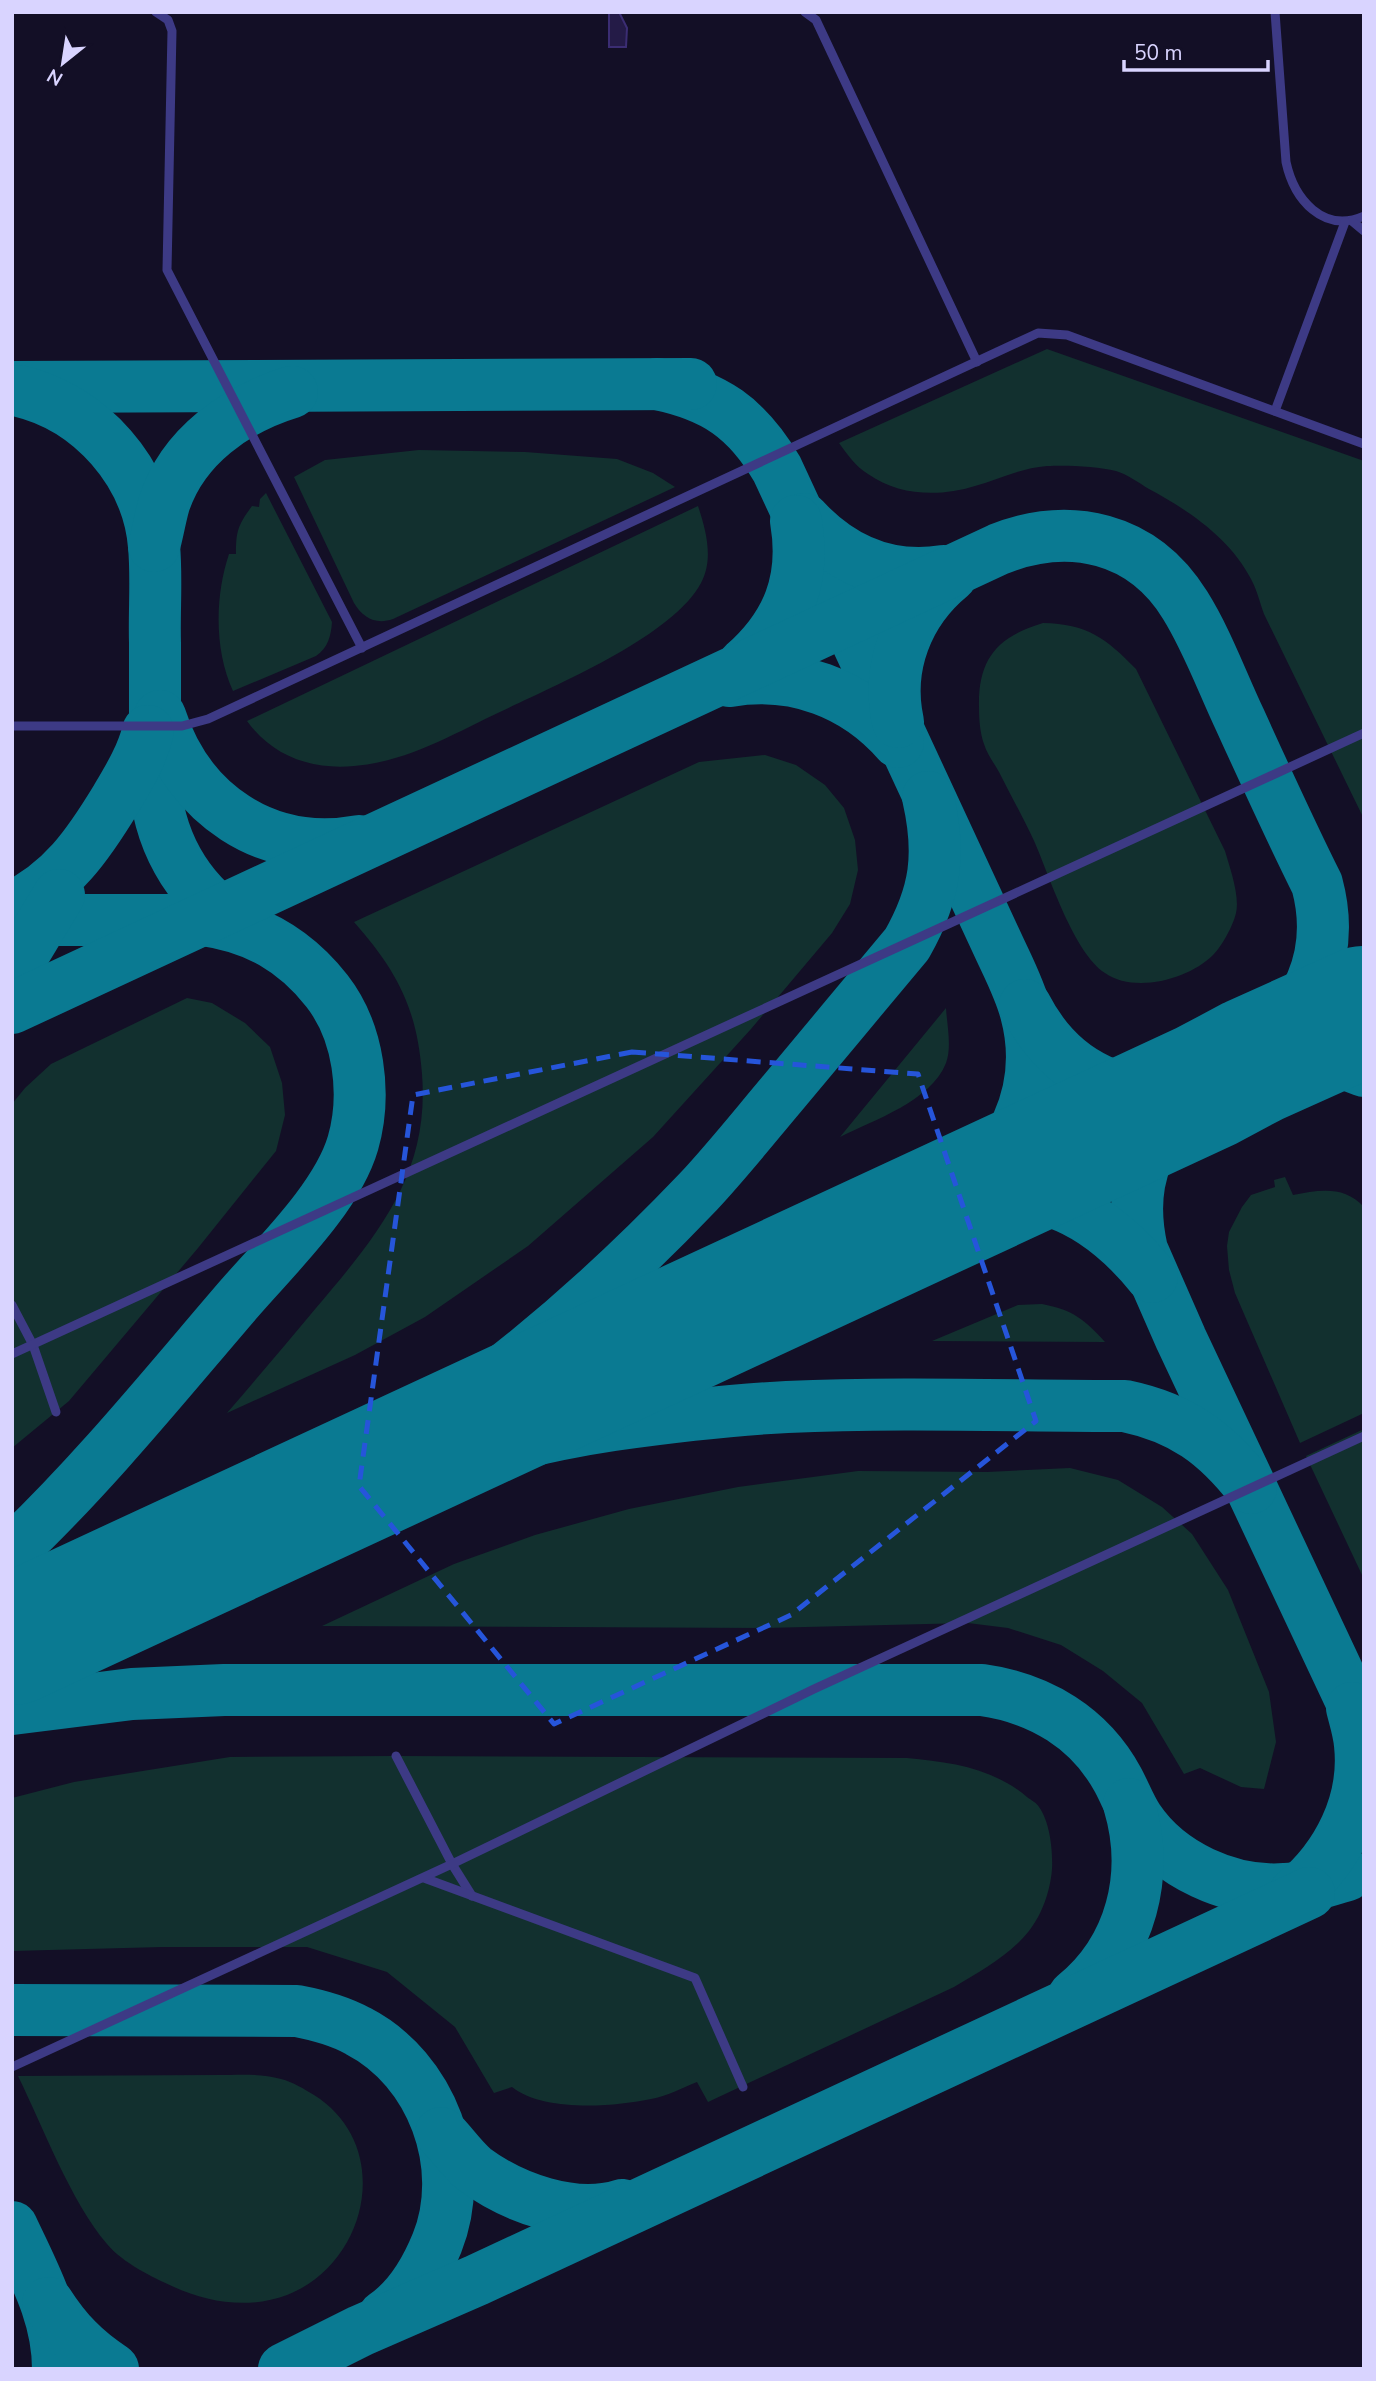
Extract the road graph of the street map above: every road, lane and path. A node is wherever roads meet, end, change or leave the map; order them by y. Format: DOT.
graph roads {
  1 [pos="156,12"];
  2 [pos="805,12"];
  3 [pos="1275,12"];
  4 [pos="1364,216"];
  5 [pos="1348,222"];
  6 [pos="1364,231"];
  7 [pos="977,362"];
  8 [pos="1275,411"];
  9 [pos="1364,444"];
  10 [pos="362,648"];
  11 [pos="12,726"];
  12 [pos="1364,733"];
  13 [pos="12,1305"];
  14 [pos="33,1345"];
  15 [pos="12,1354"];
  16 [pos="56,1412"];
  17 [pos="1364,1436"];
  18 [pos="396,1756"];
  19 [pos="452,1864"];
  20 [pos="424,1878"];
  21 [pos="472,1896"];
  22 [pos="12,2067"];
  23 [pos="743,2087"];
  1 -- 10 [label="lane"];
  2 -- 7 [label="lane"];
  3 -- 5 [label="lane"];
  4 -- 5 [label="lane"];
  5 -- 6 [label="lane"];
  5 -- 8 [label="lane"];
  7 -- 8 [label="lane"];
  7 -- 10 [label="lane"];
  8 -- 9 [label="lane"];
  10 -- 11 [label="lane"];
  12 -- 14 [label="lane"];
  13 -- 14 [label="lane"];
  14 -- 15 [label="lane"];
  14 -- 16 [label="lane"];
  17 -- 19 [label="lane"];
  18 -- 19 [label="lane"];
  19 -- 20 [label="lane"];
  19 -- 21 [label="lane"];
  20 -- 21 [label="lane"];
  20 -- 22 [label="lane"];
  21 -- 23 [label="lane"];
}
